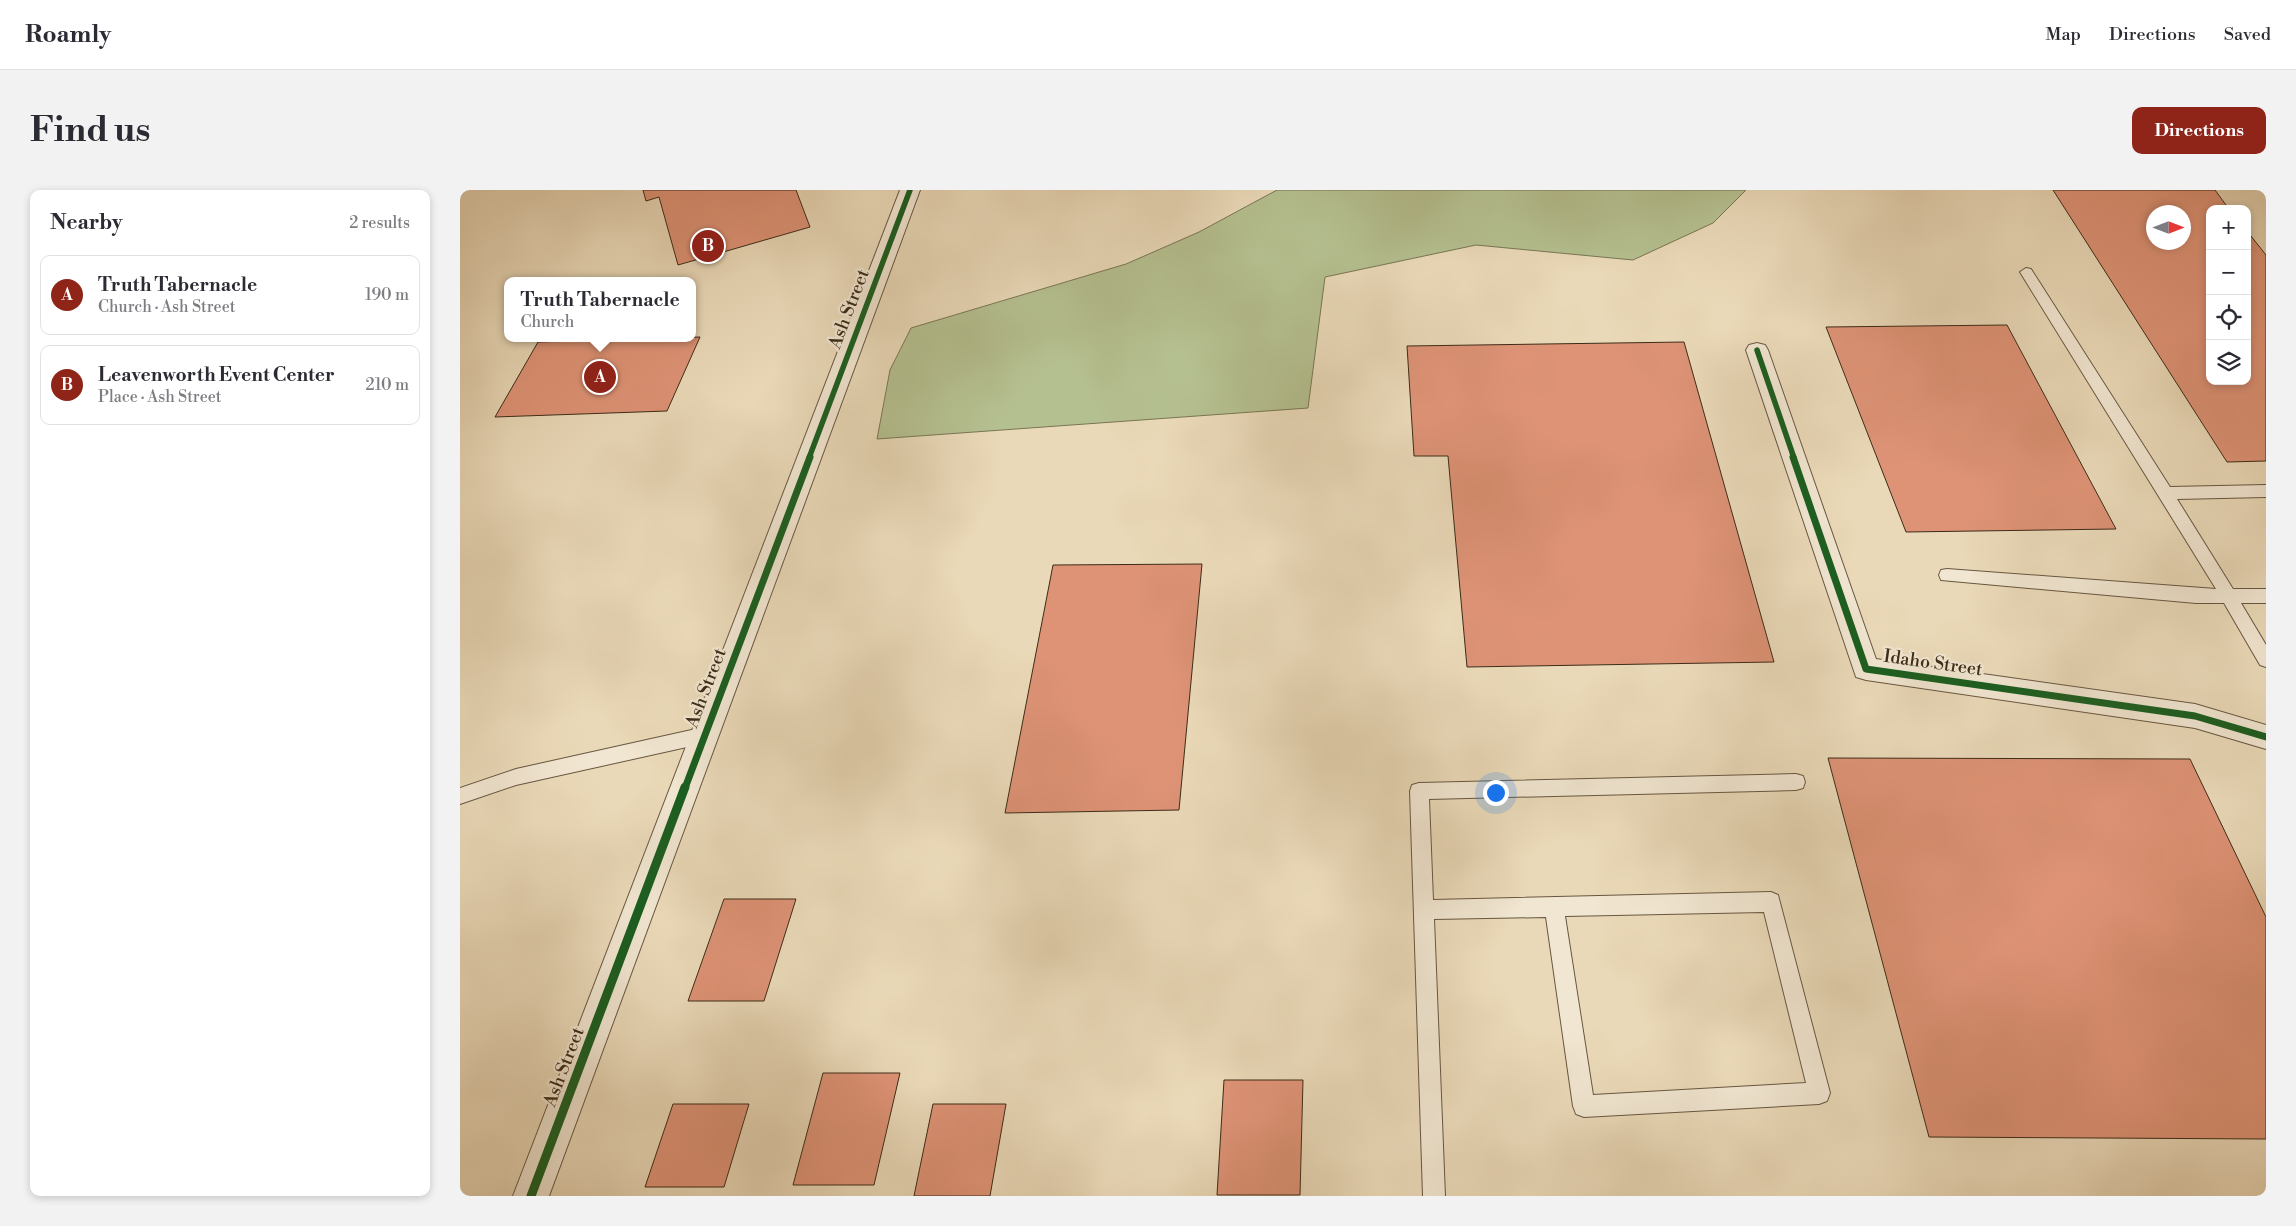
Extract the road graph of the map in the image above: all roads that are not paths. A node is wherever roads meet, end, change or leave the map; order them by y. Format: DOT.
graph roads {
  1 [pos="910,190"];
  2 [pos="2026,272"];
  3 [pos="1757,350"];
  4 [pos="2266,491"];
  5 [pos="2165,493"];
  6 [pos="1947,575"];
  7 [pos="2228,596"];
  8 [pos="2266,596"];
  9 [pos="2266,660"];
  10 [pos="705,734"];
  11 [pos="2266,737"];
  12 [pos="1796,782"];
  13 [pos="460,796"];
  14 [pos="1554,907"];
  15 [pos="1423,910"];
  16 [pos="531,1196"];
  17 [pos="1434,1196"];
  1 -- 10 [label="street, Ash Street"];
  2 -- 5 [label="lane"];
  3 -- 11 [label="street, Idaho Street"];
  4 -- 5 [label="lane"];
  5 -- 7 [label="lane"];
  6 -- 7 [label="lane"];
  7 -- 8 [label="lane"];
  7 -- 9 [label="lane"];
  10 -- 13 [label="lane"];
  10 -- 16 [label="street, Ash Street"];
  12 -- 15 [label="lane"];
  14 -- 14 [label="lane"];
  14 -- 15 [label="lane"];
  15 -- 17 [label="lane"];
}
